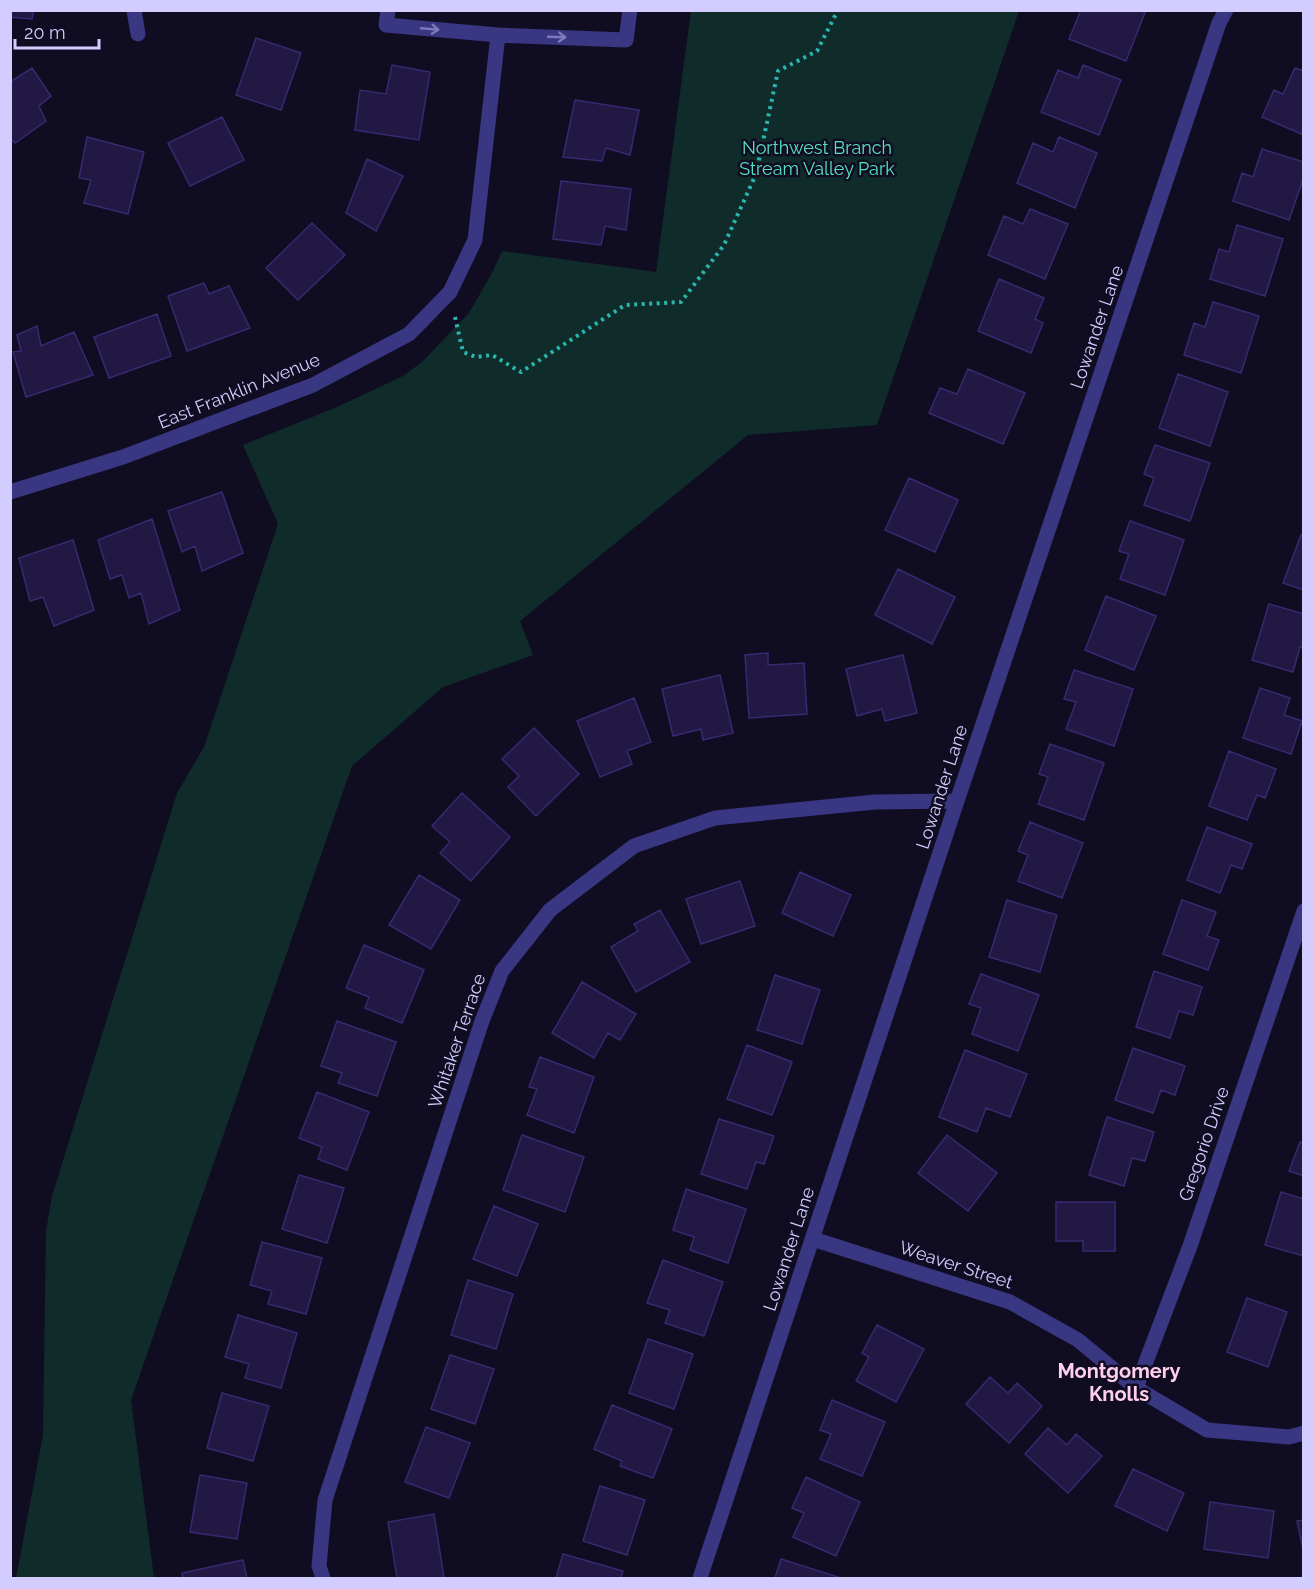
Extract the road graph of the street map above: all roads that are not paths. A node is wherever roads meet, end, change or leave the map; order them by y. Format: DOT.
graph roads {
  1 [pos="134,10"];
  2 [pos="387,10"];
  3 [pos="630,10"];
  4 [pos="1226,10"];
  5 [pos="138,34"];
  6 [pos="498,35"];
  7 [pos="10,492"];
  8 [pos="957,801"];
  9 [pos="1304,911"];
  10 [pos="813,1239"];
  11 [pos="1136,1388"];
  12 [pos="1304,1433"];
  13 [pos="322,1578"];
  14 [pos="700,1578"];
  1 -- 5 [label="street"];
  2 -- 6 [label="street, one-way"];
  6 -- 3 [label="street, one-way"];
  4 -- 8 [label="street, Lowander Lane"];
  6 -- 7 [label="street, East Franklin Avenue"];
  8 -- 10 [label="street, Lowander Lane"];
  8 -- 13 [label="street, Whitaker Terrace"];
  9 -- 11 [label="street, Gregorio Drive"];
  10 -- 11 [label="street, Weaver Street"];
  10 -- 14 [label="street, Lowander Lane"];
  11 -- 12 [label="street, Weaver Street"];
}
